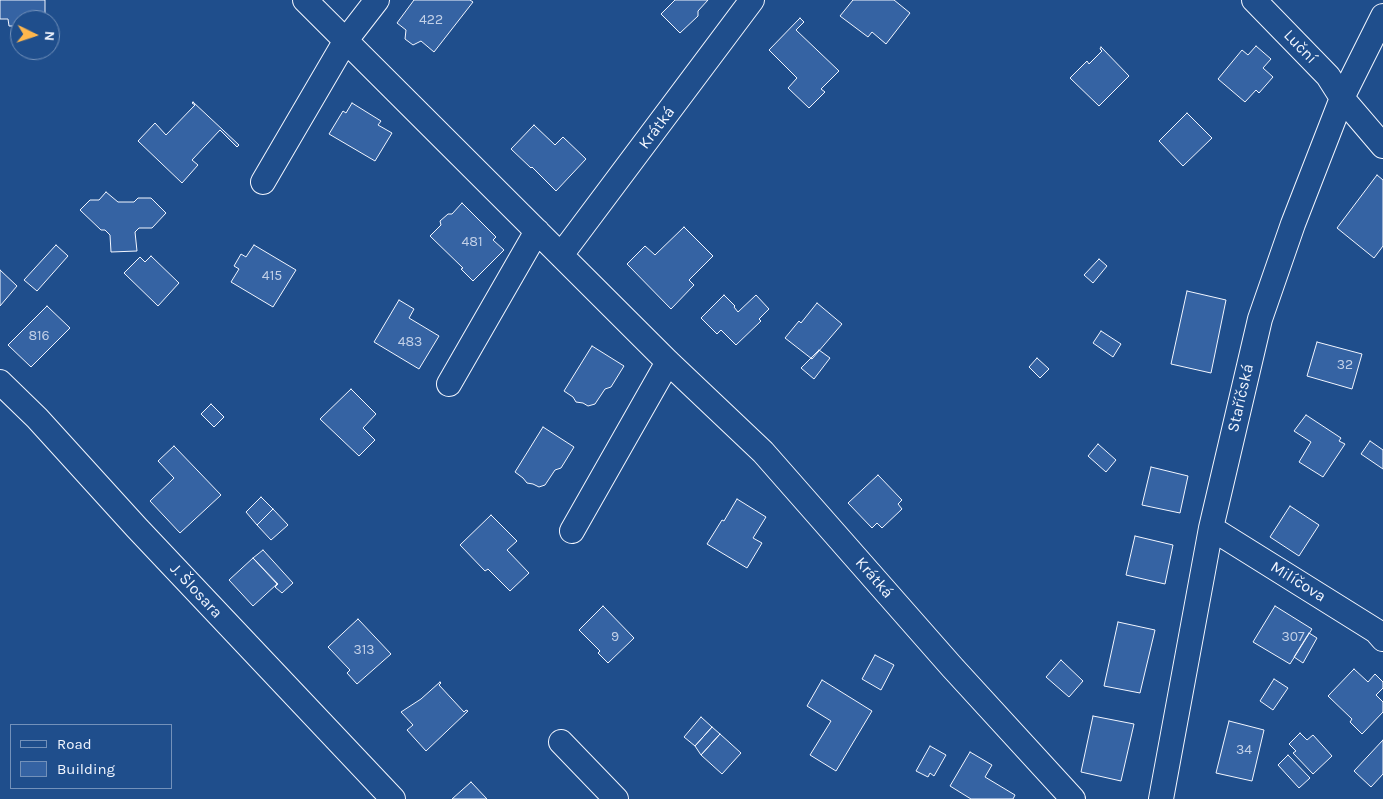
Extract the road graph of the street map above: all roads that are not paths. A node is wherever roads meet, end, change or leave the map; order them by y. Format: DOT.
graph roads {
  1 [pos="305,0"];
  2 [pos="377,0"];
  3 [pos="752,0"];
  4 [pos="1254,0"];
  5 [pos="1383,16"];
  6 [pos="346,40"];
  7 [pos="1342,98"];
  8 [pos="1383,146"];
  9 [pos="263,182"];
  10 [pos="537,231"];
  11 [pos="561,255"];
  12 [pos="668,362"];
  13 [pos="0,382"];
  14 [pos="449,384"];
  15 [pos="1211,528"];
  16 [pos="572,530"];
  17 [pos="1383,639"];
  18 [pos="561,742"];
  19 [pos="393,799"];
  20 [pos="616,799"];
  21 [pos="1073,799"];
  22 [pos="1161,799"];
  1 -- 6 [label="street, Krátká"];
  2 -- 6 [label="street"];
  3 -- 11 [label="street, Krátká"];
  4 -- 7 [label="street, Luční"];
  5 -- 7 [label="street, Staříčská"];
  6 -- 9 [label="street"];
  6 -- 10 [label="street, Krátká"];
  7 -- 8 [label="street, Luční"];
  7 -- 15 [label="street, Staříčská"];
  10 -- 11 [label="street, Krátká"];
  10 -- 14 [label="street"];
  11 -- 12 [label="street, Krátká"];
  12 -- 16 [label="street"];
  12 -- 21 [label="street, Krátká"];
  13 -- 19 [label="street, J. Šlosara"];
  15 -- 17 [label="street, Milíčova"];
  15 -- 22 [label="street, Staříčská"];
  18 -- 20 [label="street"];
}
